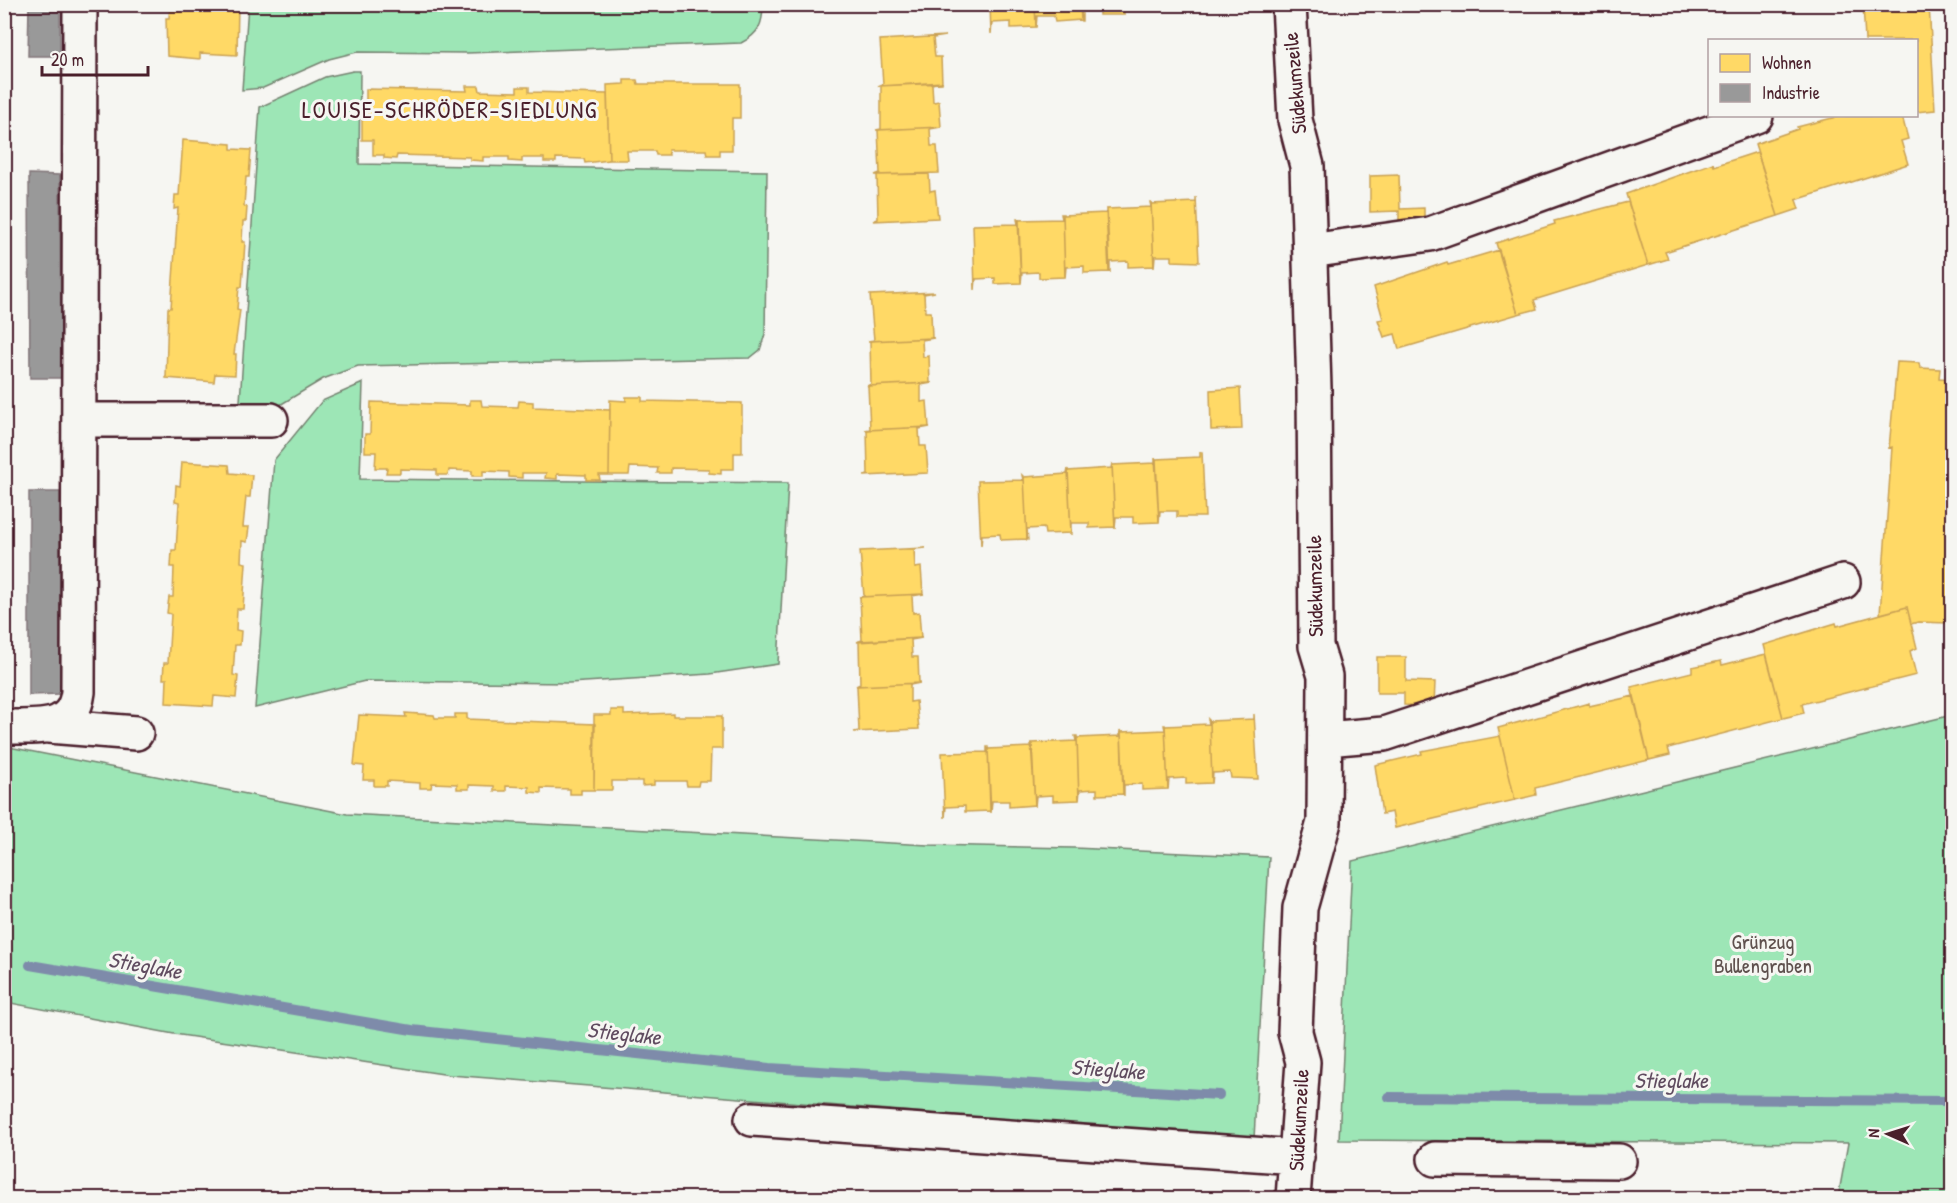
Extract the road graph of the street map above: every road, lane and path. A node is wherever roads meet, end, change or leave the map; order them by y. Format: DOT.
graph roads {
  1 [pos="80,4"];
  2 [pos="1288,4"];
  3 [pos="1753,117"];
  4 [pos="1310,251"];
  5 [pos="79,420"];
  6 [pos="271,420"];
  7 [pos="1843,582"];
  8 [pos="49,726"];
  9 [pos="4,727"];
  10 [pos="136,733"];
  11 [pos="1326,739"];
  12 [pos="752,1119"];
  13 [pos="1297,1157"];
  14 [pos="1435,1159"];
  15 [pos="1619,1161"];
  16 [pos="1293,1198"];
  1 -- 5 [label="street"];
  2 -- 4 [label="street, Südekumzeile"];
  3 -- 4 [label="street"];
  4 -- 11 [label="street, Südekumzeile"];
  5 -- 6 [label="street"];
  5 -- 8 [label="street"];
  7 -- 11 [label="street"];
  8 -- 9 [label="street"];
  8 -- 10 [label="street"];
  11 -- 13 [label="street, Südekumzeile"];
  12 -- 13 [label="street"];
  13 -- 16 [label="street, Südekumzeile"];
  14 -- 15 [label="street"];
}
